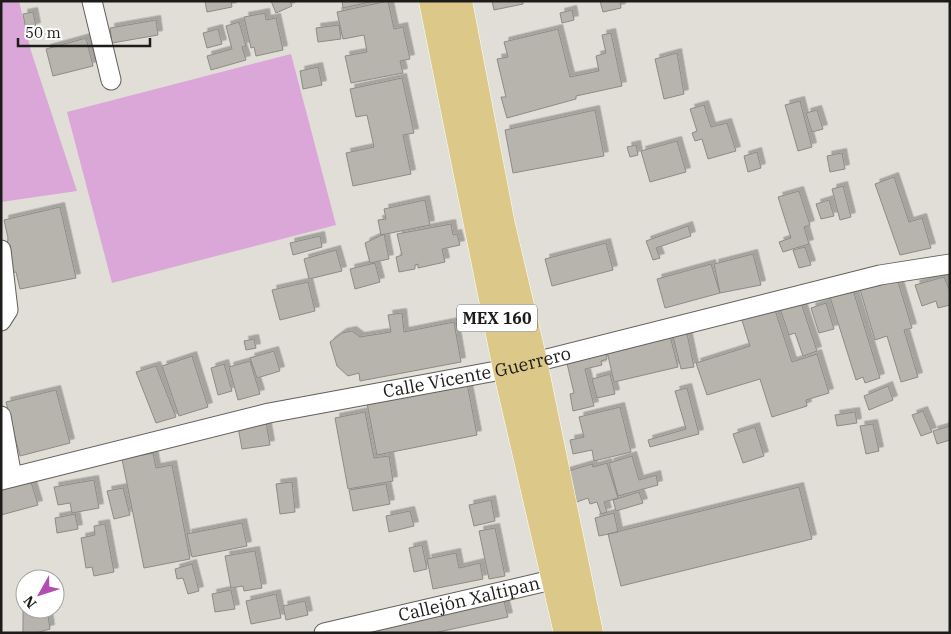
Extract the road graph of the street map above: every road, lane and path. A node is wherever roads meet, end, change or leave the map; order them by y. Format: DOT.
graph roads {
  1 [pos="92,1"];
  2 [pos="433,1"];
  3 [pos="458,1"];
  4 [pos="111,80"];
  5 [pos="1,250"];
  6 [pos="950,264"];
  7 [pos="1,321"];
  8 [pos="533,361"];
  9 [pos="507,369"];
  10 [pos="1,416"];
  11 [pos="7,478"];
  12 [pos="556,579"];
  13 [pos="324,633"];
  14 [pos="568,633"];
  15 [pos="589,633"];
  1 -- 4 [label="street"];
  2 -- 9 [label="main road, MEX 160"];
  3 -- 8 [label="main road, MEX 160"];
  5 -- 7 [label="street"];
  6 -- 8 [label="street, Calle Vicente Guerrero"];
  8 -- 9 [label="street, Calle Vicente Guerrero"];
  8 -- 15 [label="main road, MEX 160"];
  9 -- 11 [label="street, Calle Vicente Guerrero"];
  9 -- 12 [label="main road, MEX 160"];
  10 -- 11 [label="street"];
  12 -- 13 [label="street, Callejón Xaltipan"];
  12 -- 14 [label="main road, MEX 160"];
}
